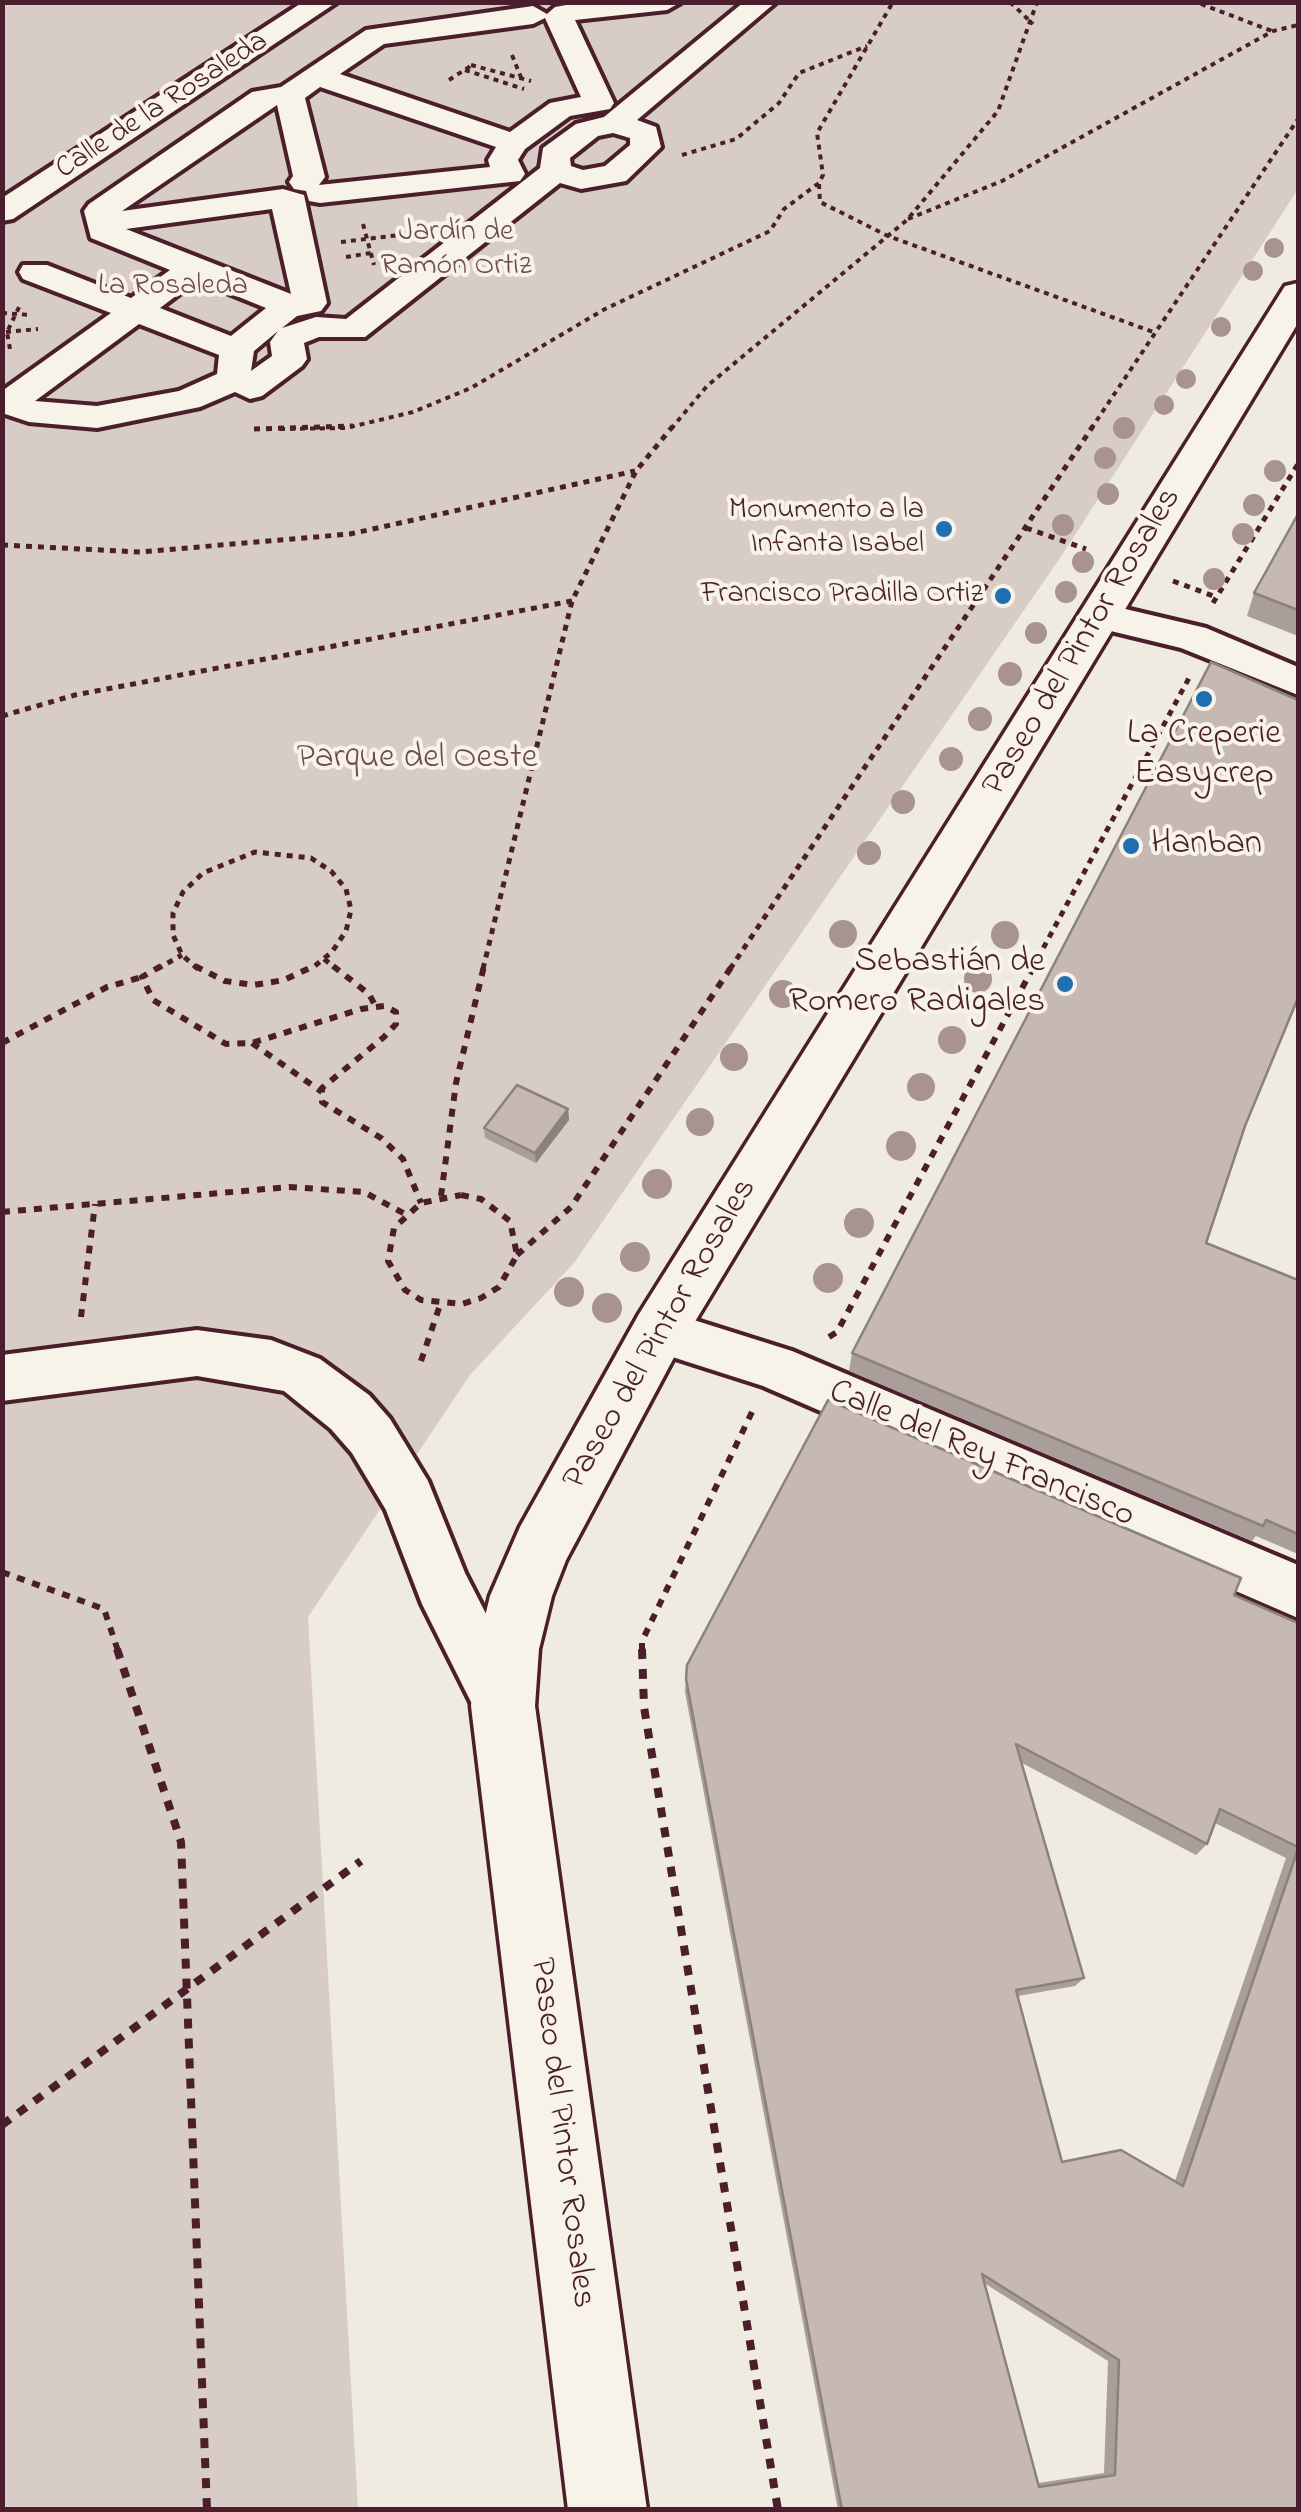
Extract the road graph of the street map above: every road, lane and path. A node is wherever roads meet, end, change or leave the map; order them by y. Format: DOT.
graph roads {
  1 [pos="324,2"];
  2 [pos="668,2"];
  3 [pos="720,2"];
  4 [pos="762,2"];
  5 [pos="892,2"];
  6 [pos="1010,2"];
  7 [pos="1037,2"];
  8 [pos="402,3"];
  9 [pos="1201,4"];
  10 [pos="548,8"];
  11 [pos="1033,24"];
  12 [pos="1298,25"];
  13 [pos="374,30"];
  14 [pos="1273,31"];
  15 [pos="263,42"];
  16 [pos="869,45"];
  17 [pos="446,64"];
  18 [pos="333,65"];
  19 [pos="470,65"];
  20 [pos="392,67"];
  21 [pos="464,70"];
  22 [pos="530,70"];
  23 [pos="519,72"];
  24 [pos="452,78"];
  25 [pos="276,97"];
  26 [pos="514,106"];
  27 [pos="584,112"];
  28 [pos="1298,119"];
  29 [pos="509,159"];
  30 [pos="631,160"];
  31 [pos="556,171"];
  32 [pos="819,183"];
  33 [pos="300,192"];
  34 [pos="2,212"];
  35 [pos="907,220"];
  36 [pos="106,222"];
  37 [pos="416,233"];
  38 [pos="888,236"];
  39 [pos="371,254"];
  40 [pos="196,266"];
  41 [pos="374,266"];
  42 [pos="19,273"];
  43 [pos="325,280"];
  44 [pos="1298,294"];
  45 [pos="136,310"];
  46 [pos="46,328"];
  47 [pos="2,332"];
  48 [pos="1156,333"];
  49 [pos="238,350"];
  50 [pos="250,389"];
  51 [pos="6,402"];
  52 [pos="636,471"];
  53 [pos="2,545"];
  54 [pos="572,601"];
  55 [pos="1100,616"];
  56 [pos="1298,682"];
  57 [pos="2,716"];
  58 [pos="182,956"];
  59 [pos="324,959"];
  60 [pos="142,977"];
  61 [pos="376,1007"];
  62 [pos="2,1043"];
  63 [pos="252,1044"];
  64 [pos="322,1092"];
  65 [pos="441,1196"];
  66 [pos="421,1203"];
  67 [pos="95,1204"];
  68 [pos="2,1212"];
  69 [pos="405,1214"];
  70 [pos="518,1255"];
  71 [pos="440,1305"];
  72 [pos="659,1331"];
  73 [pos="421,1361"];
  74 [pos="74,1368"];
  75 [pos="2,1378"];
  76 [pos="2,1572"];
  77 [pos="1298,1592"];
  78 [pos="504,1706"];
  79 [pos="361,1861"];
  80 [pos="187,1985"];
  81 [pos="2,2125"];
  82 [pos="207,2510"];
  83 [pos="608,2510"];
  1 -- 15 [label="street, Calle de la Rosaleda"];
  2 -- 10 [label="street"];
  3 -- 27 [label="street"];
  4 -- 27 [label="street"];
  5 -- 16 [label="path"];
  6 -- 11 [label="path"];
  7 -- 11 [label="path"];
  8 -- 13 [label="street"];
  9 -- 14 [label="path"];
  10 -- 13 [label="street"];
  10 -- 27 [label="street"];
  11 -- 35 [label="path"];
  12 -- 14 [label="path"];
  13 -- 18 [label="street"];
  14 -- 35 [label="path"];
  15 -- 18 [label="street"];
  15 -- 34 [label="street, Calle de la Rosaleda"];
  16 -- 30 [label="path"];
  16 -- 32 [label="path"];
  17 -- 21 [label="path"];
  18 -- 20 [label="street"];
  18 -- 25 [label="street"];
  18 -- 29 [label="street"];
  19 -- 21 [label="path"];
  21 -- 24 [label="path"];
  21 -- 27 [label="path"];
  22 -- 23 [label="path"];
  25 -- 33 [label="street"];
  25 -- 36 [label="street"];
  26 -- 27 [label="street"];
  27 -- 29 [label="street"];
  27 -- 30 [label="street"];
  27 -- 31 [label="street"];
  28 -- 48 [label="path"];
  29 -- 33 [label="street"];
  29 -- 43 [label="street"];
  30 -- 31 [label="street"];
  31 -- 50 [label="street"];
  32 -- 38 [label="path"];
  32 -- 50 [label="path"];
  33 -- 36 [label="street"];
  33 -- 43 [label="street"];
  33 -- 43 [label="street"];
  35 -- 38 [label="path"];
  36 -- 40 [label="street"];
  36 -- 42 [label="street"];
  37 -- 43 [label="path"];
  38 -- 48 [label="path"];
  38 -- 52 [label="path"];
  39 -- 43 [label="path"];
  40 -- 43 [label="street"];
  40 -- 45 [label="street"];
  41 -- 43 [label="path"];
  42 -- 45 [label="street"];
  43 -- 49 [label="street"];
  44 -- 55 [label="main road, Paseo del Pintor Rosales"];
  45 -- 49 [label="street"];
  45 -- 51 [label="street"];
  46 -- 47 [label="path"];
  48 -- 70 [label="path"];
  49 -- 51 [label="street"];
  52 -- 53 [label="path"];
  52 -- 54 [label="path"];
  54 -- 57 [label="path"];
  54 -- 65 [label="path"];
  55 -- 56 [label="street"];
  55 -- 72 [label="main road, Paseo del Pintor Rosales"];
  58 -- 59 [label="path"];
  58 -- 59 [label="path"];
  58 -- 60 [label="path"];
  59 -- 61 [label="path"];
  60 -- 62 [label="path"];
  60 -- 63 [label="path"];
  61 -- 63 [label="path"];
  61 -- 64 [label="path"];
  63 -- 64 [label="path"];
  64 -- 66 [label="path"];
  65 -- 66 [label="path"];
  65 -- 70 [label="path"];
  66 -- 69 [label="path"];
  67 -- 68 [label="path"];
  67 -- 69 [label="path"];
  67 -- 74 [label="path"];
  69 -- 71 [label="path"];
  70 -- 71 [label="path"];
  71 -- 73 [label="path"];
  72 -- 77 [label="street, Calle del Rey Francisco"];
  72 -- 78 [label="main road, Paseo del Pintor Rosales"];
  74 -- 75 [label="street"];
  74 -- 78 [label="street"];
  76 -- 80 [label="path"];
  78 -- 83 [label="main road, Paseo del Pintor Rosales"];
  79 -- 80 [label="path"];
  80 -- 81 [label="path"];
  80 -- 82 [label="path"];
}
